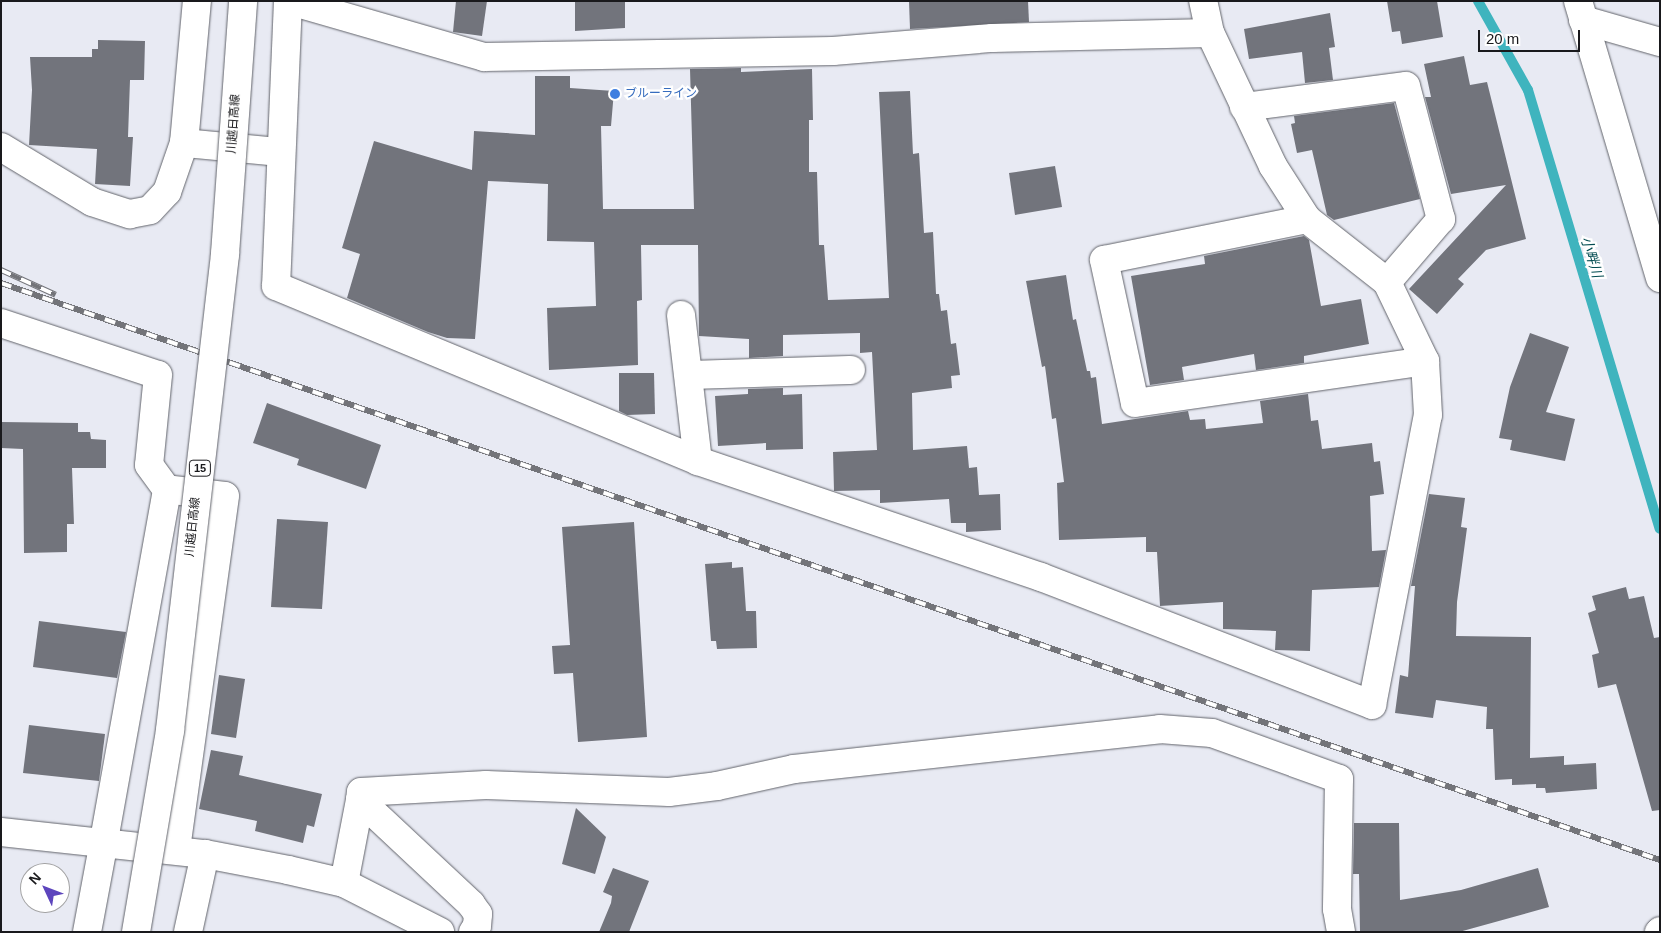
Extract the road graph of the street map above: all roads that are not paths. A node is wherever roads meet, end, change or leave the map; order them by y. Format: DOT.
graph roads {
  1 [pos="197,1"];
  2 [pos="243,1"];
  3 [pos="289,1"];
  4 [pos="1203,1"];
  5 [pos="1580,11"];
  6 [pos="1210,33"];
  7 [pos="1660,42"];
  8 [pos="1244,107"];
  9 [pos="184,143"];
  10 [pos="1,147"];
  11 [pos="280,152"];
  12 [pos="1307,219"];
  13 [pos="1660,278"];
  14 [pos="1387,282"];
  15 [pos="681,315"];
  16 [pos="1,323"];
  17 [pos="1425,360"];
  18 [pos="851,370"];
  19 [pos="689,374"];
  20 [pos="698,461"];
  21 [pos="167,490"];
  22 [pos="360,800"];
  23 [pos="1,832"];
  24 [pos="104,841"];
  25 [pos="176,850"];
  26 [pos="205,854"];
  27 [pos="344,883"];
  28 [pos="87,932"];
  29 [pos="136,932"];
  30 [pos="188,932"];
  31 [pos="440,932"];
  32 [pos="473,932"];
  33 [pos="1341,932"];
  1 -- 9 [label="street"];
  2 -- 29 [label="street, 川越日高線 / 15, bridge"];
  3 -- 6 [label="street"];
  3 -- 11 [label="street"];
  4 -- 6 [label="street"];
  5 -- 7 [label="street"];
  5 -- 13 [label="street"];
  6 -- 8 [label="street"];
  8 -- 12 [label="street"];
  8 -- 14 [label="street"];
  9 -- 10 [label="street"];
  9 -- 11 [label="street"];
  11 -- 20 [label="street"];
  12 -- 14 [label="street"];
  12 -- 17 [label="street"];
  14 -- 17 [label="street"];
  15 -- 19 [label="street"];
  16 -- 21 [label="street"];
  17 -- 20 [label="street"];
  18 -- 19 [label="street"];
  19 -- 20 [label="street"];
  21 -- 24 [label="street"];
  21 -- 25 [label="street"];
  22 -- 27 [label="street"];
  22 -- 32 [label="street"];
  22 -- 33 [label="street"];
  23 -- 24 [label="street"];
  24 -- 25 [label="street"];
  24 -- 28 [label="street"];
  25 -- 26 [label="street"];
  26 -- 27 [label="street"];
  26 -- 30 [label="street"];
  27 -- 31 [label="street"];
}
